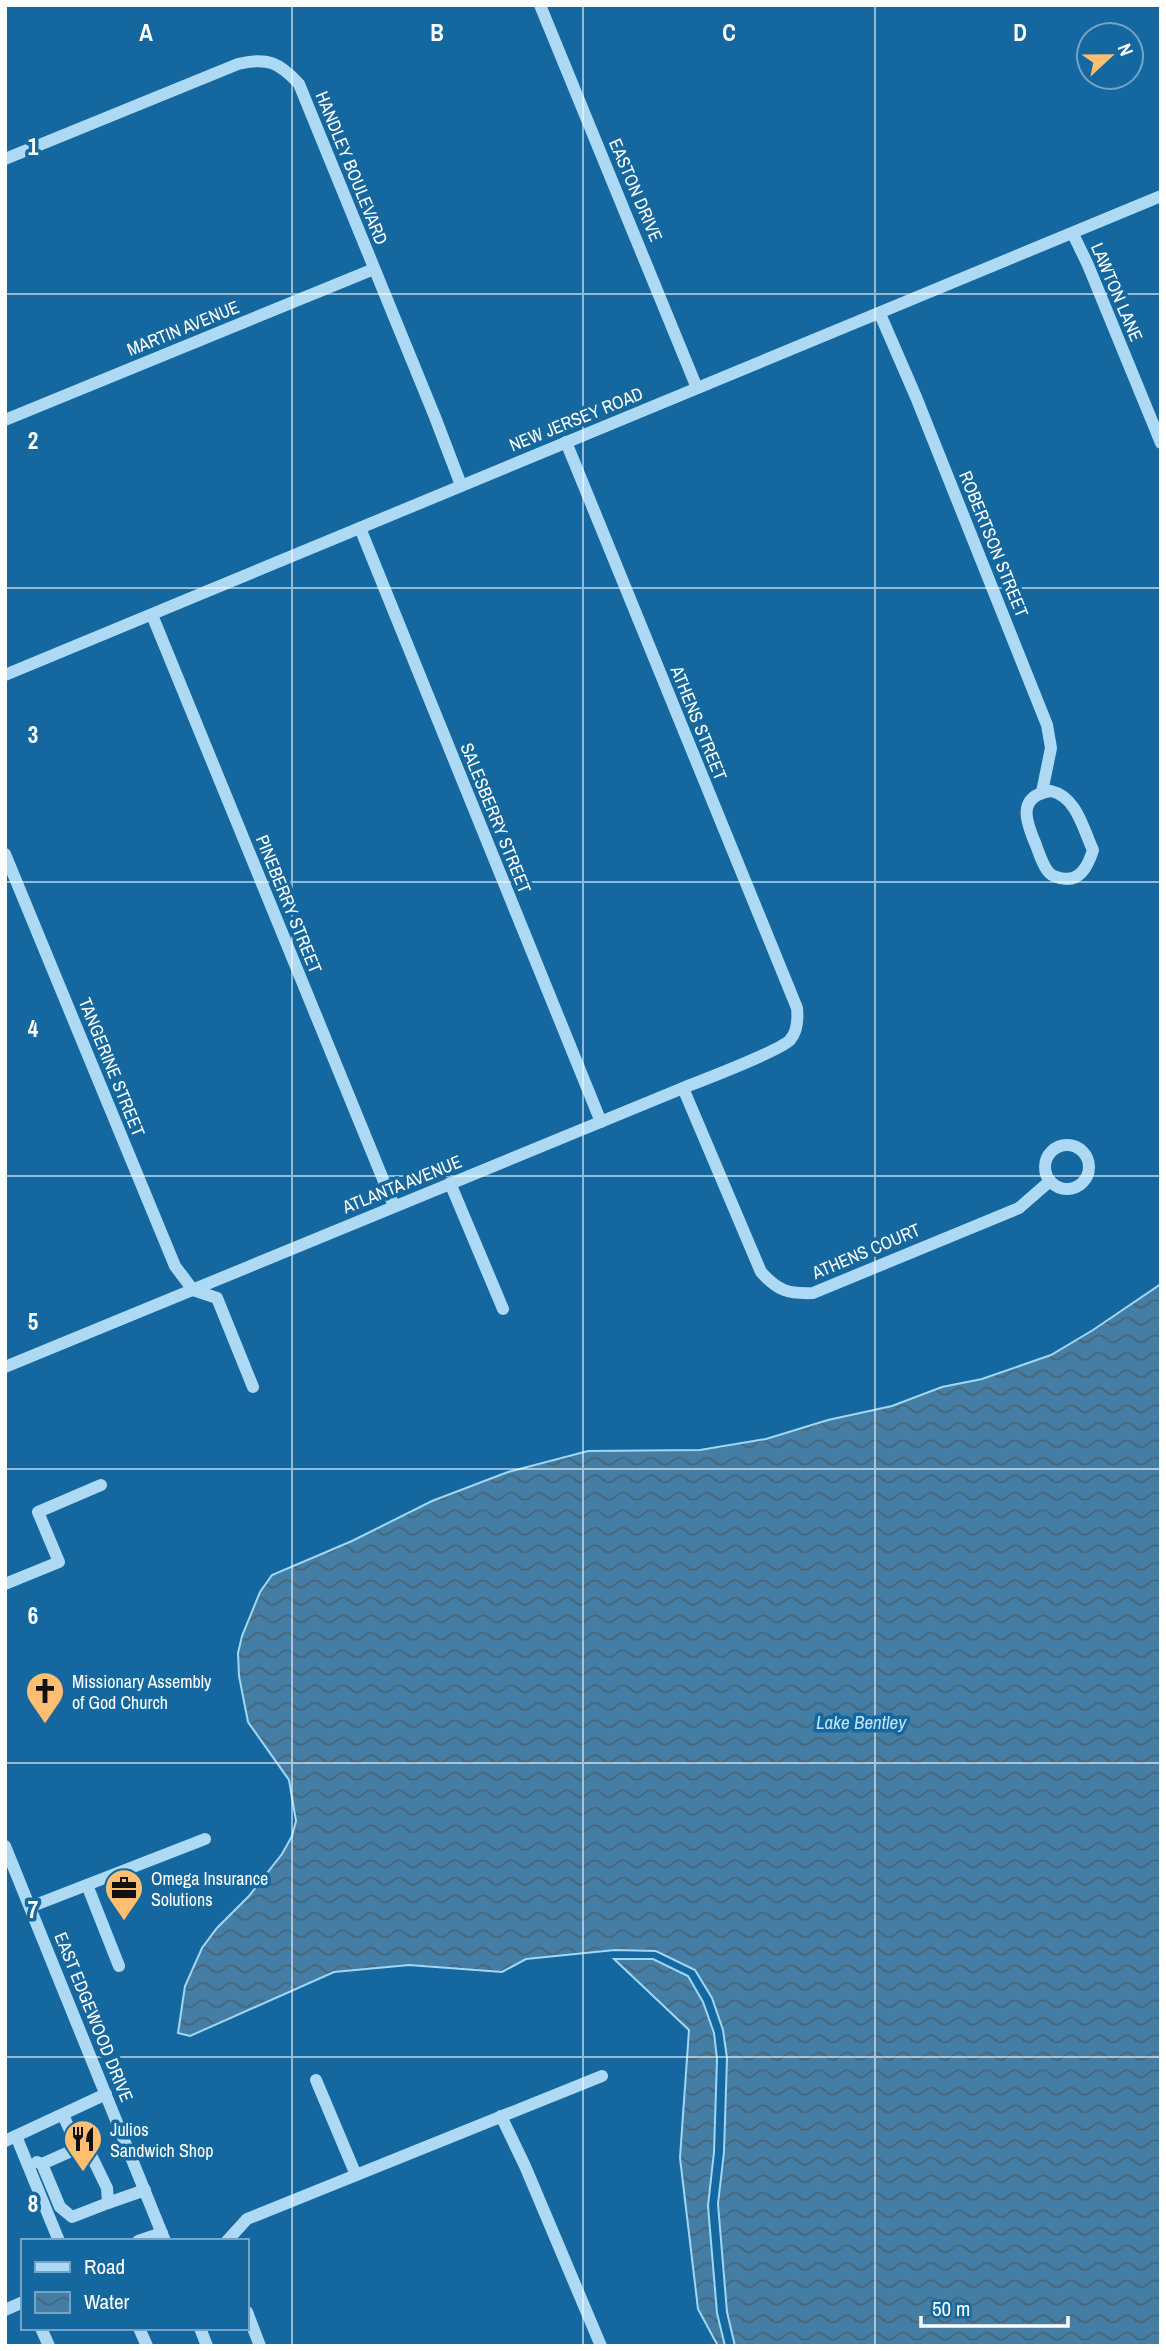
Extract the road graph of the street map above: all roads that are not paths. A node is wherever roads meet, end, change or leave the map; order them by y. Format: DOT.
graph roads {
  1 [pos="540,5"];
  2 [pos="5,159"];
  3 [pos="1161,196"];
  4 [pos="1073,234"];
  5 [pos="374,269"];
  6 [pos="880,314"];
  7 [pos="697,388"];
  8 [pos="5,420"];
  9 [pos="566,442"];
  10 [pos="1161,443"];
  11 [pos="461,485"];
  12 [pos="360,528"];
  13 [pos="152,615"];
  14 [pos="5,675"];
  15 [pos="1042,792"];
  16 [pos="5,854"];
  17 [pos="797,1018"];
  18 [pos="683,1088"];
  19 [pos="601,1122"];
  20 [pos="1050,1181"];
  21 [pos="450,1183"];
  22 [pos="394,1206"];
  23 [pos="193,1290"];
  24 [pos="503,1309"];
  25 [pos="5,1367"];
  26 [pos="253,1387"];
  27 [pos="101,1485"];
  28 [pos="5,1584"];
  29 [pos="205,1839"];
  30 [pos="5,1846"];
  31 [pos="87,1885"];
  32 [pos="30,1907"];
  33 [pos="119,1966"];
  34 [pos="601,2076"];
  35 [pos="316,2080"];
  36 [pos="106,2094"];
  37 [pos="63,2115"];
  38 [pos="501,2116"];
  39 [pos="10,2138"];
  40 [pos="78,2148"];
  41 [pos="25,2157"];
  42 [pos="42,2164"];
  43 [pos="356,2175"];
  44 [pos="145,2190"];
  45 [pos="108,2203"];
  46 [pos="163,2237"];
  47 [pos="58,2239"];
  48 [pos="229,2239"];
  49 [pos="21,2303"];
  50 [pos="5,2310"];
  51 [pos="248,2315"];
  52 [pos="42,2330"];
  53 [pos="140,2330"];
  54 [pos="49,2346"];
  55 [pos="147,2346"];
  56 [pos="260,2346"];
  57 [pos="601,2346"];
  1 -- 7 [label="street, EASTON DRIVE"];
  2 -- 5 [label="street, HANDLEY BOULEVARD"];
  3 -- 4 [label="street, NEW JERSEY ROAD"];
  4 -- 6 [label="street, NEW JERSEY ROAD"];
  4 -- 10 [label="street, LAWTON LANE"];
  5 -- 8 [label="street, MARTIN AVENUE"];
  5 -- 11 [label="street, HANDLEY BOULEVARD"];
  6 -- 7 [label="street, NEW JERSEY ROAD"];
  6 -- 15 [label="street, ROBERTSON STREET"];
  7 -- 9 [label="street, NEW JERSEY ROAD"];
  9 -- 11 [label="street, NEW JERSEY ROAD"];
  9 -- 17 [label="street, ATHENS STREET"];
  11 -- 12 [label="street, NEW JERSEY ROAD"];
  12 -- 13 [label="street, NEW JERSEY ROAD"];
  12 -- 19 [label="street, SALESBERRY STREET"];
  13 -- 14 [label="street, NEW JERSEY ROAD"];
  13 -- 22 [label="street, PINEBERRY STREET"];
  15 -- 15 [label="street, ROBERTSON STREET"];
  16 -- 23 [label="street, TANGERINE STREET"];
  17 -- 18 [label="street, ATLANTA AVENUE"];
  18 -- 19 [label="street, ATLANTA AVENUE"];
  18 -- 20 [label="street, ATHENS COURT"];
  19 -- 21 [label="street, ATLANTA AVENUE"];
  21 -- 22 [label="street, ATLANTA AVENUE"];
  21 -- 24 [label="street"];
  22 -- 23 [label="street, ATLANTA AVENUE"];
  23 -- 25 [label="street, ATLANTA AVENUE"];
  23 -- 26 [label="street"];
  27 -- 28 [label="street"];
  29 -- 31 [label="street"];
  30 -- 32 [label="street, EAST EDGEWOOD DRIVE"];
  31 -- 32 [label="street"];
  31 -- 33 [label="street"];
  32 -- 36 [label="street, EAST EDGEWOOD DRIVE"];
  34 -- 38 [label="street"];
  35 -- 43 [label="street"];
  36 -- 37 [label="street"];
  36 -- 44 [label="street, EAST EDGEWOOD DRIVE"];
  37 -- 39 [label="street"];
  37 -- 40 [label="street"];
  38 -- 43 [label="street"];
  38 -- 57 [label="street"];
  39 -- 41 [label="street"];
  40 -- 42 [label="street"];
  40 -- 45 [label="street"];
  41 -- 42 [label="street"];
  41 -- 47 [label="street"];
  42 -- 45 [label="street"];
  43 -- 48 [label="street"];
  44 -- 45 [label="street"];
  44 -- 46 [label="street, EAST EDGEWOOD DRIVE"];
  49 -- 50 [label="street"];
  51 -- 56 [label="street"];
  52 -- 54 [label="street"];
  53 -- 55 [label="street"];
}
